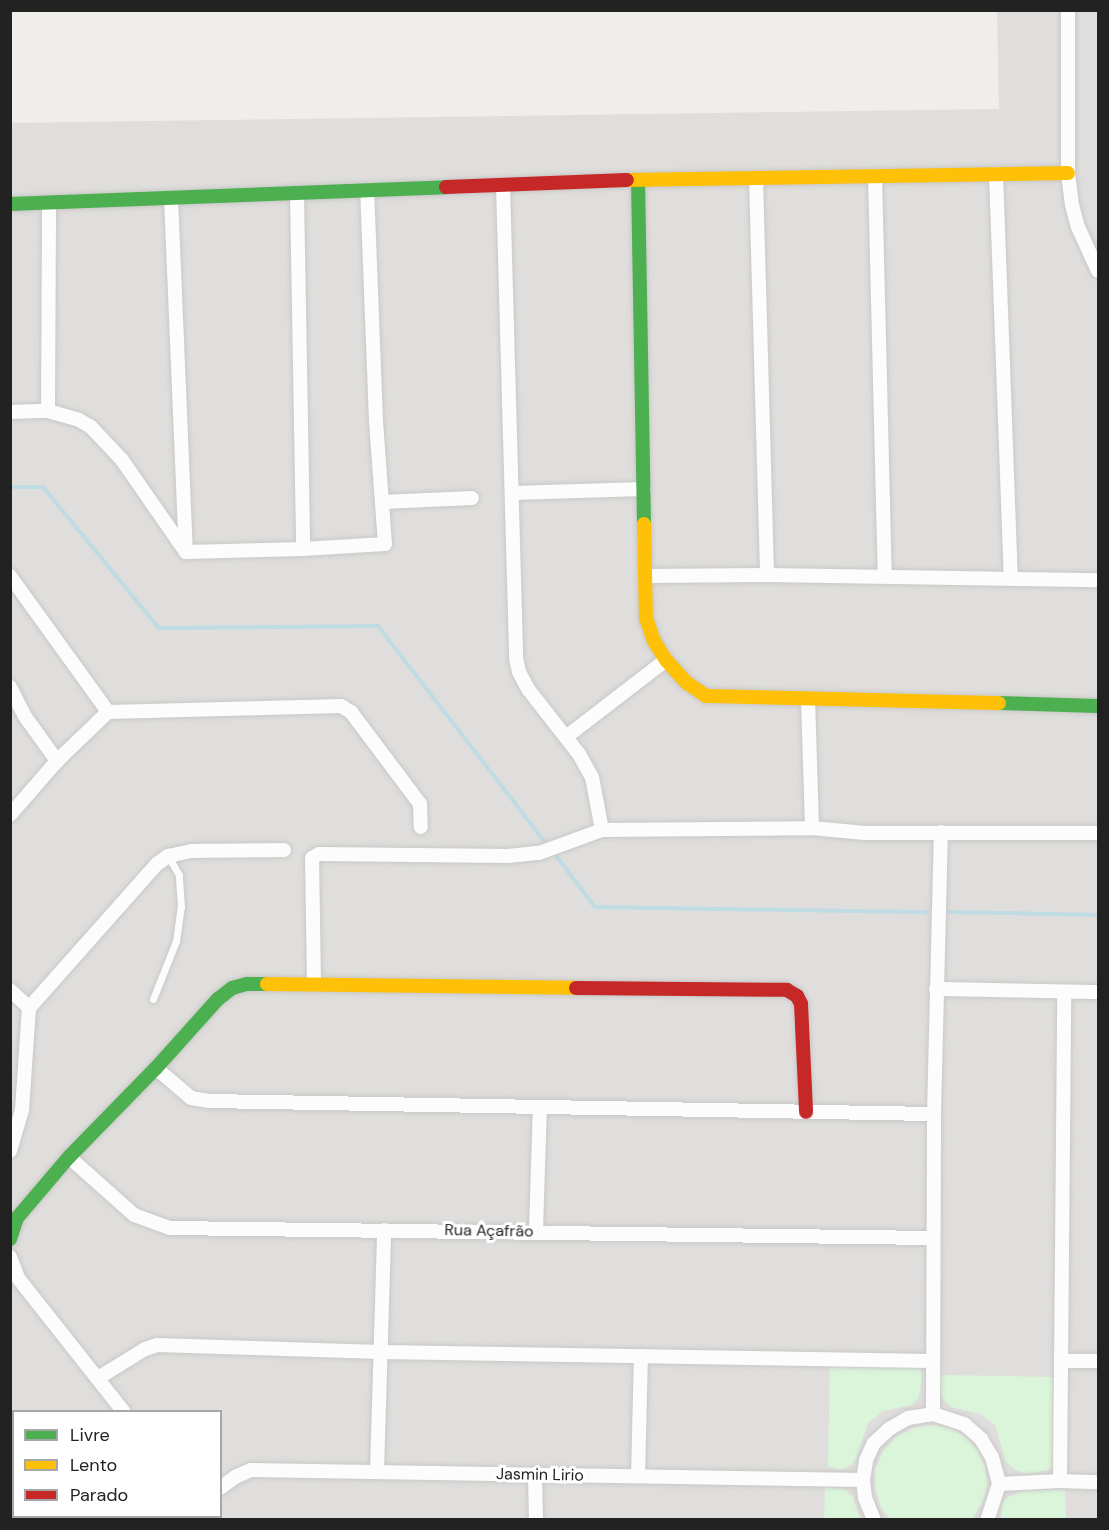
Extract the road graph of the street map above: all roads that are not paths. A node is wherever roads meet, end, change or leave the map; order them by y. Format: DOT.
graph roads {
  1 [pos="1068,10"];
  2 [pos="1068,173"];
  3 [pos="996,174"];
  4 [pos="875,176"];
  5 [pos="756,178"];
  6 [pos="638,180"];
  7 [pos="503,185"];
  8 [pos="367,191"];
  9 [pos="297,194"];
  10 [pos="171,198"];
  11 [pos="49,203"];
  12 [pos="10,204"];
  13 [pos="1098,271"];
  14 [pos="48,411"];
  15 [pos="10,412"];
  16 [pos="644,489"];
  17 [pos="513,493"];
  18 [pos="472,498"];
  19 [pos="382,502"];
  20 [pos="303,549"];
  21 [pos="186,552"];
  22 [pos="767,575"];
  23 [pos="10,576"];
  24 [pos="645,576"];
  25 [pos="885,576"];
  26 [pos="1011,577"];
  27 [pos="1098,580"];
  28 [pos="666,660"];
  29 [pos="10,687"];
  30 [pos="808,699"];
  31 [pos="1098,706"];
  32 [pos="108,712"];
  33 [pos="566,737"];
  34 [pos="57,761"];
  35 [pos="10,814"];
  36 [pos="421,827"];
  37 [pos="812,828"];
  38 [pos="602,830"];
  39 [pos="941,832"];
  40 [pos="1098,833"];
  41 [pos="284,850"];
  42 [pos="168,856"];
  43 [pos="314,983"];
  44 [pos="936,988"];
  45 [pos="10,990"];
  46 [pos="1064,992"];
  47 [pos="1098,992"];
  48 [pos="153,999"];
  49 [pos="28,1008"];
  50 [pos="156,1068"];
  51 [pos="540,1107"];
  52 [pos="806,1112"];
  53 [pos="934,1114"];
  54 [pos="10,1151"];
  55 [pos="69,1157"];
  56 [pos="384,1230"];
  57 [pos="536,1231"];
  58 [pos="933,1238"];
  59 [pos="10,1239"];
  60 [pos="10,1257"];
  61 [pos="381,1352"];
  62 [pos="641,1356"];
  63 [pos="932,1361"];
  64 [pos="1061,1361"];
  65 [pos="1098,1361"];
  66 [pos="98,1378"];
  67 [pos="122,1410"];
  68 [pos="933,1414"];
  69 [pos="377,1472"];
  70 [pos="535,1475"];
  71 [pos="638,1476"];
  72 [pos="863,1480"];
  73 [pos="1060,1481"];
  74 [pos="1098,1482"];
  75 [pos="999,1484"];
  76 [pos="222,1487"];
  77 [pos="536,1520"];
  78 [pos="874,1520"];
  79 [pos="987,1520"];
  1 -- 2 [label="street"];
  2 -- 3 [label="street"];
  2 -- 13 [label="street"];
  3 -- 4 [label="street"];
  3 -- 26 [label="street"];
  4 -- 5 [label="street"];
  4 -- 25 [label="street"];
  5 -- 6 [label="street"];
  5 -- 22 [label="street"];
  6 -- 7 [label="street"];
  6 -- 16 [label="street"];
  7 -- 8 [label="street"];
  7 -- 17 [label="street"];
  8 -- 9 [label="street"];
  8 -- 19 [label="street"];
  9 -- 10 [label="street"];
  9 -- 20 [label="street"];
  10 -- 11 [label="street"];
  10 -- 21 [label="street"];
  11 -- 12 [label="street"];
  11 -- 14 [label="street"];
  14 -- 15 [label="street"];
  14 -- 21 [label="street"];
  16 -- 17 [label="street"];
  16 -- 24 [label="street"];
  17 -- 33 [label="street"];
  18 -- 19 [label="street"];
  19 -- 20 [label="street"];
  20 -- 21 [label="street"];
  22 -- 24 [label="street"];
  22 -- 25 [label="street"];
  23 -- 32 [label="street"];
  24 -- 28 [label="street"];
  25 -- 26 [label="street"];
  26 -- 27 [label="street"];
  28 -- 30 [label="street"];
  28 -- 33 [label="street"];
  29 -- 34 [label="street"];
  30 -- 31 [label="street"];
  30 -- 37 [label="street"];
  32 -- 34 [label="street"];
  32 -- 36 [label="street"];
  33 -- 38 [label="street"];
  34 -- 35 [label="street"];
  37 -- 38 [label="street"];
  37 -- 39 [label="street"];
  38 -- 43 [label="street"];
  39 -- 40 [label="street"];
  39 -- 44 [label="street"];
  41 -- 42 [label="street"];
  42 -- 48 [label="lane"];
  42 -- 49 [label="street"];
  43 -- 50 [label="street"];
  43 -- 52 [label="street"];
  44 -- 46 [label="street"];
  44 -- 53 [label="street"];
  45 -- 49 [label="street"];
  46 -- 47 [label="street"];
  46 -- 64 [label="street"];
  49 -- 54 [label="street"];
  50 -- 51 [label="street"];
  50 -- 55 [label="street"];
  51 -- 52 [label="street"];
  51 -- 57 [label="street"];
  52 -- 53 [label="street"];
  53 -- 58 [label="street"];
  55 -- 56 [label="street, Rua Açafrão"];
  55 -- 59 [label="street"];
  56 -- 57 [label="street, Rua Açafrão"];
  56 -- 61 [label="street"];
  57 -- 58 [label="street, Rua Açafrão"];
  58 -- 63 [label="street"];
  60 -- 66 [label="street"];
  61 -- 62 [label="street"];
  61 -- 66 [label="street"];
  61 -- 69 [label="street"];
  62 -- 63 [label="street"];
  62 -- 71 [label="street"];
  63 -- 68 [label="street"];
  64 -- 65 [label="street"];
  64 -- 73 [label="street"];
  66 -- 67 [label="street"];
  68 -- 72 [label="street"];
  68 -- 75 [label="street"];
  69 -- 70 [label="street, Jasmin Lirio"];
  69 -- 76 [label="street, Jasmin Lirio"];
  70 -- 71 [label="street, Jasmin Lirio"];
  70 -- 77 [label="street"];
  71 -- 72 [label="street, Jasmin Lirio"];
  72 -- 78 [label="street"];
  73 -- 74 [label="street"];
  73 -- 75 [label="street"];
  75 -- 79 [label="street"];
}
